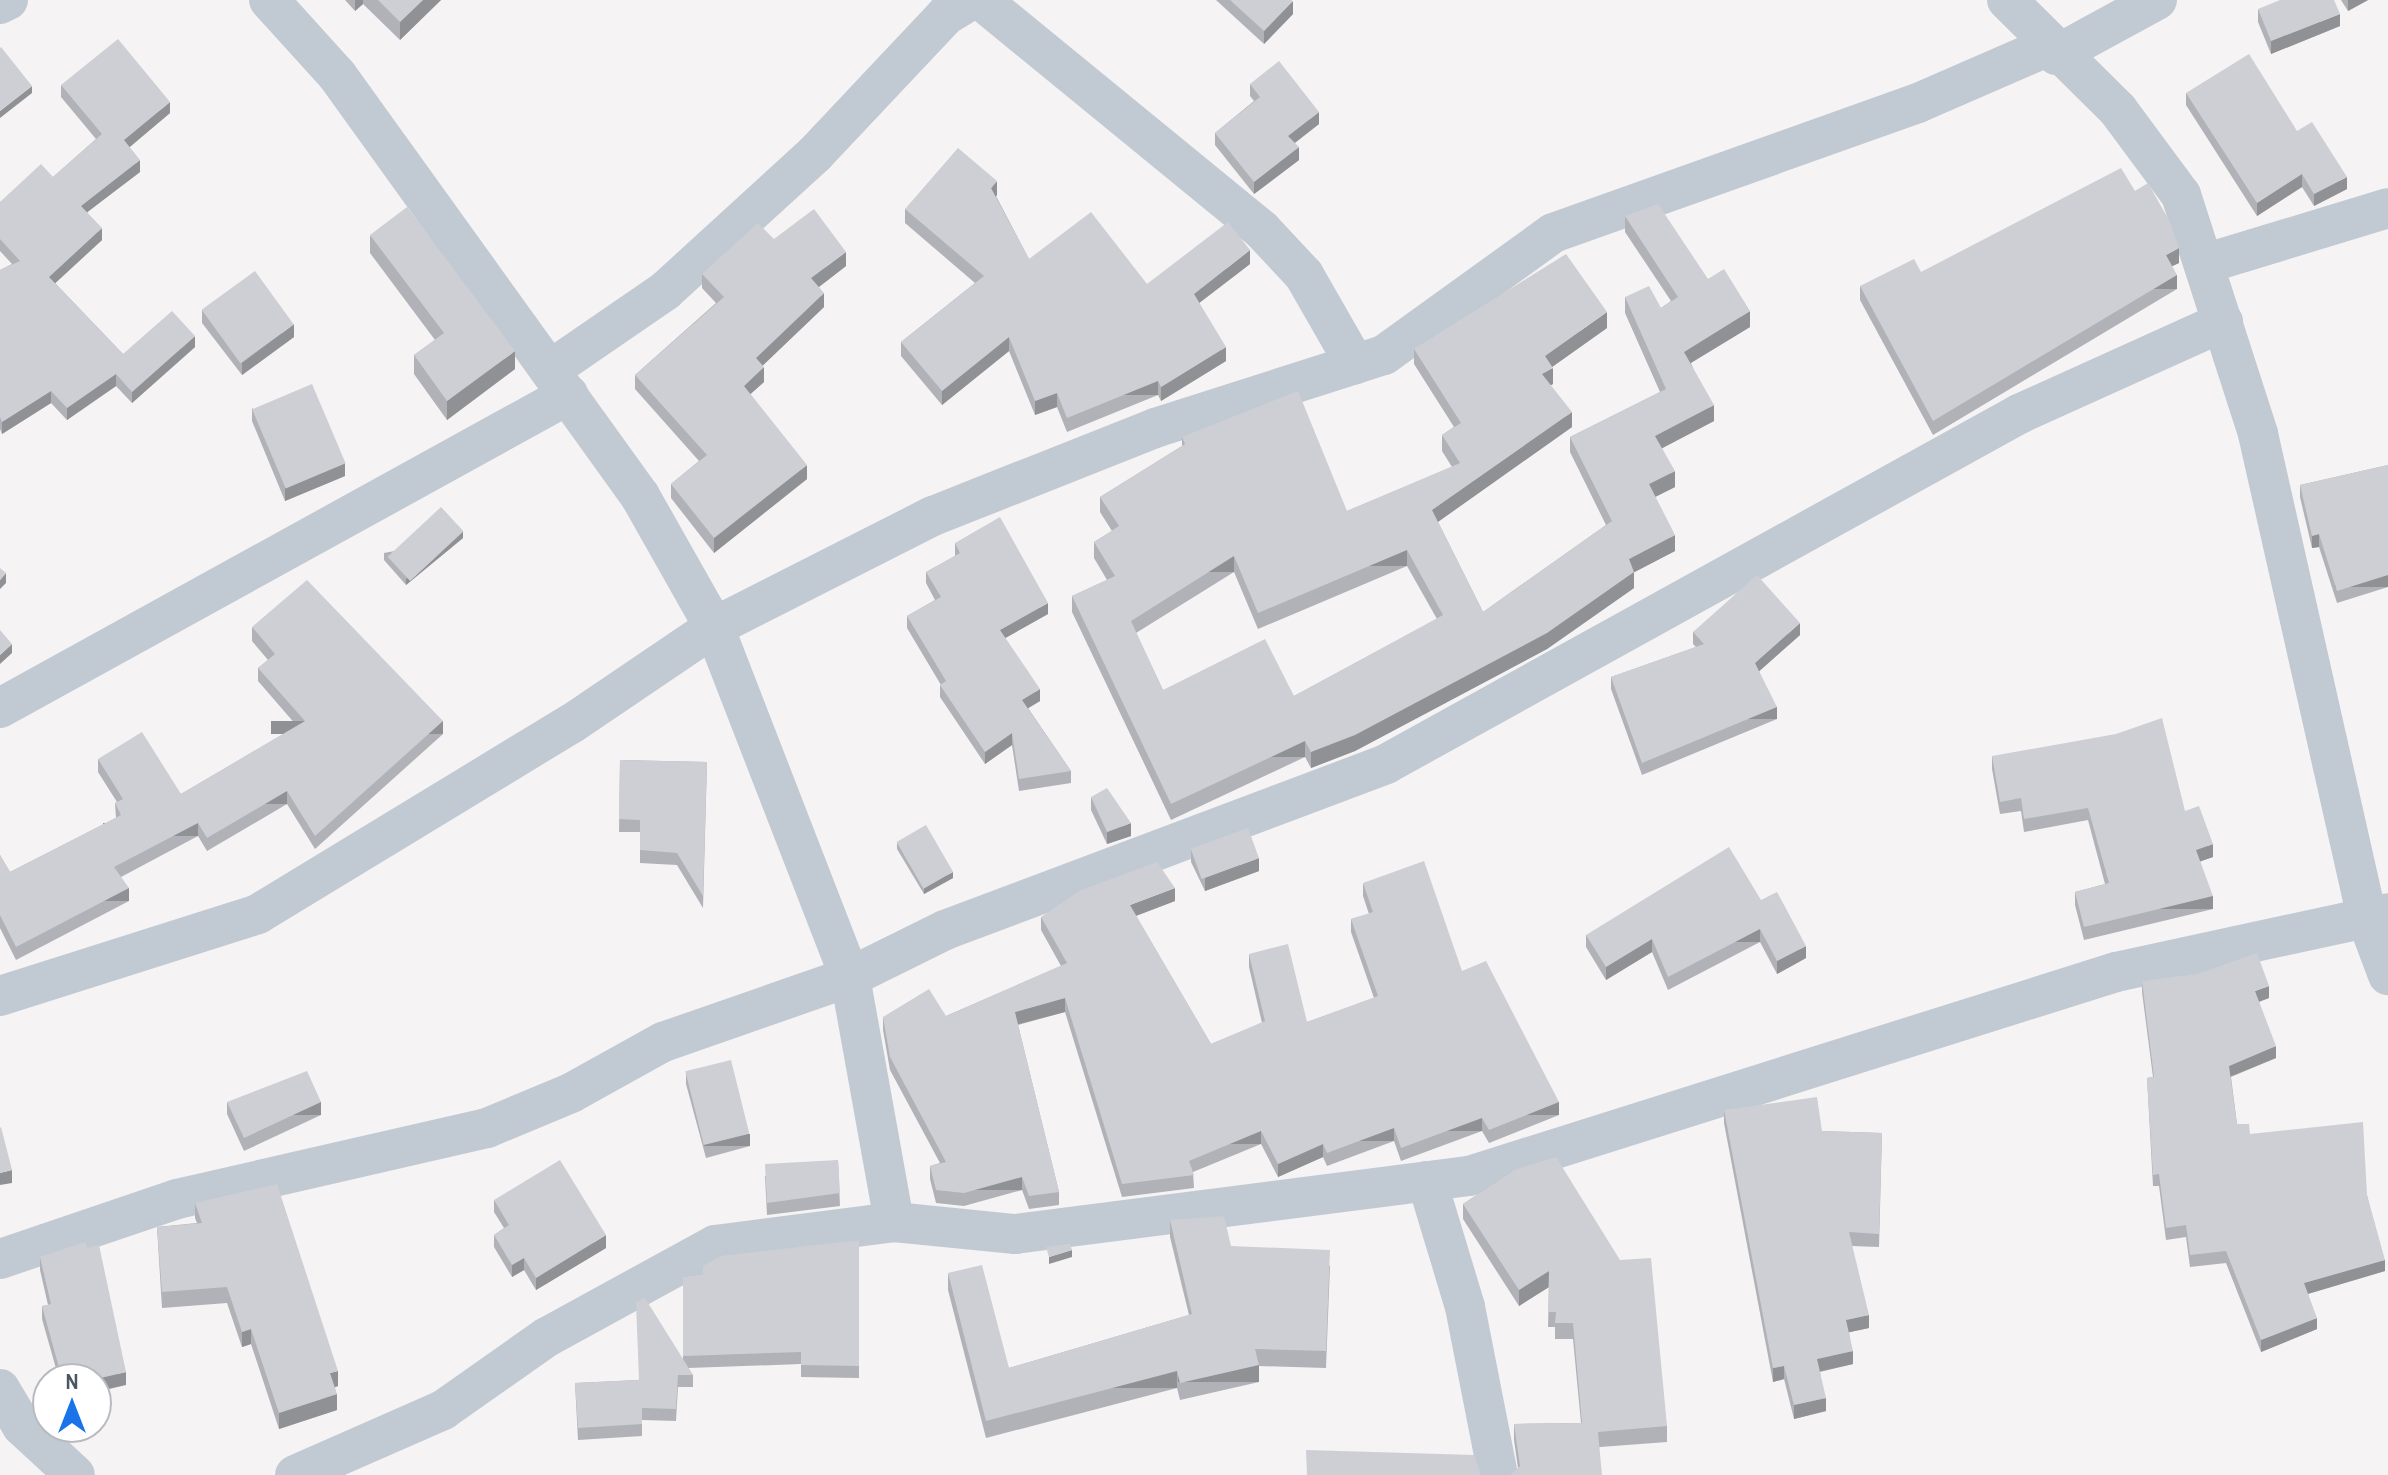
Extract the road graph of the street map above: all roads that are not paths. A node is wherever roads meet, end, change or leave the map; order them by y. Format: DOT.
graph roads {
  1 [pos="8,0"];
  2 [pos="269,0"];
  3 [pos="2007,0"];
  4 [pos="2157,0"];
  5 [pos="0,4"];
  6 [pos="955,4"];
  7 [pos="2053,50"];
  8 [pos="2388,208"];
  9 [pos="2204,264"];
  10 [pos="2223,322"];
  11 [pos="1355,364"];
  12 [pos="559,383"];
  13 [pos="714,627"];
  14 [pos="0,708"];
  15 [pos="2378,918"];
  16 [pos="2388,975"];
  17 [pos="850,977"];
  18 [pos="0,996"];
  19 [pos="1427,1181"];
  20 [pos="894,1222"];
  21 [pos="0,1259"];
  22 [pos="0,1389"];
  23 [pos="75,1475"];
  24 [pos="295,1475"];
  25 [pos="1498,1475"];
  1 -- 5 [label="street"];
  2 -- 12 [label="street"];
  3 -- 7 [label="street"];
  4 -- 7 [label="street"];
  6 -- 11 [label="street"];
  6 -- 12 [label="street"];
  7 -- 9 [label="street"];
  7 -- 11 [label="street"];
  8 -- 9 [label="street"];
  9 -- 10 [label="street"];
  10 -- 15 [label="street"];
  10 -- 17 [label="street"];
  11 -- 13 [label="street"];
  12 -- 13 [label="street"];
  12 -- 14 [label="street"];
  13 -- 17 [label="street"];
  13 -- 18 [label="street"];
  15 -- 16 [label="street"];
  15 -- 19 [label="street"];
  17 -- 20 [label="street"];
  17 -- 21 [label="street"];
  19 -- 20 [label="street"];
  19 -- 25 [label="street"];
  20 -- 24 [label="street"];
  22 -- 23 [label="street"];
}
